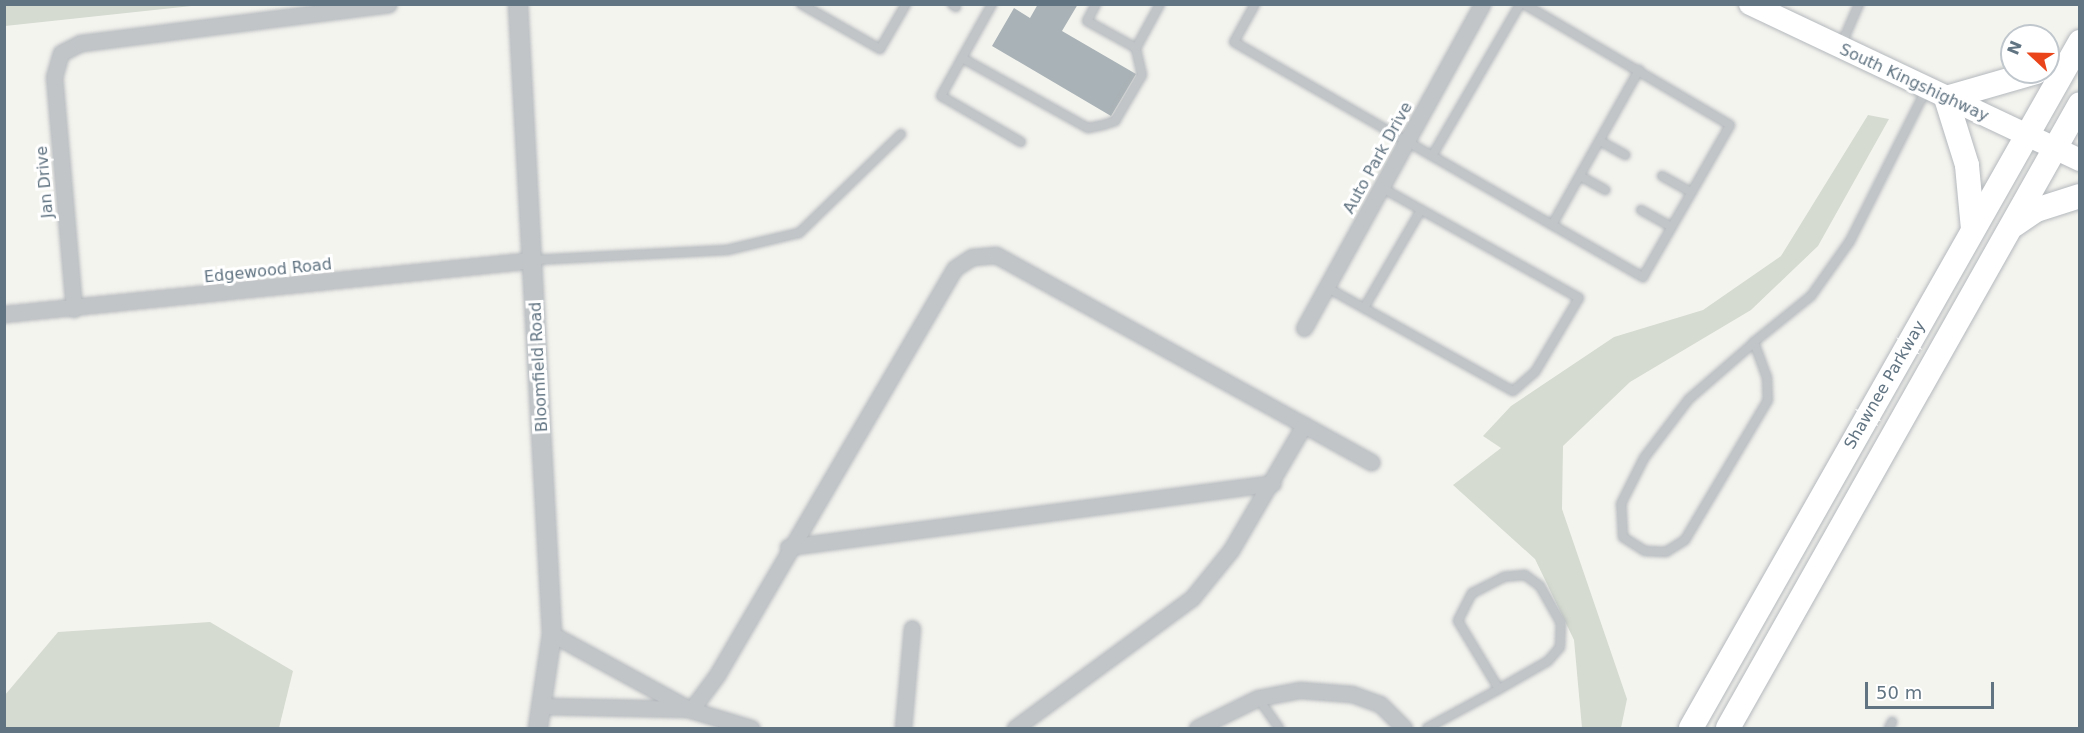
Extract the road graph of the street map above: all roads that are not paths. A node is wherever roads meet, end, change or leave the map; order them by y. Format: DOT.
graph roads {
  1 [pos="389,4"];
  2 [pos="518,4"];
  3 [pos="801,4"];
  4 [pos="906,4"];
  5 [pos="992,4"];
  6 [pos="1096,4"];
  7 [pos="1160,4"];
  8 [pos="1255,4"];
  9 [pos="1482,4"];
  10 [pos="1522,4"];
  11 [pos="1750,4"];
  12 [pos="1859,4"];
  13 [pos="2078,45"];
  14 [pos="1136,48"];
  15 [pos="1840,48"];
  16 [pos="962,58"];
  17 [pos="2060,58"];
  18 [pos="1639,70"];
  19 [pos="2000,80"];
  20 [pos="1936,93"];
  21 [pos="2079,104"];
  22 [pos="901,134"];
  23 [pos="2027,135"];
  24 [pos="1600,141"];
  25 [pos="1021,142"];
  26 [pos="1407,142"];
  27 [pos="2055,148"];
  28 [pos="1625,155"];
  29 [pos="1432,156"];
  30 [pos="2079,160"];
  31 [pos="1580,176"];
  32 [pos="1662,176"];
  33 [pos="1382,188"];
  34 [pos="1605,190"];
  35 [pos="1691,192"];
  36 [pos="2079,196"];
  37 [pos="1421,210"];
  38 [pos="1641,210"];
  39 [pos="1552,225"];
  40 [pos="1672,227"];
  41 [pos="2010,228"];
  42 [pos="1973,230"];
  43 [pos="534,260"];
  44 [pos="1326,287"];
  45 [pos="1364,308"];
  46 [pos="74,309"];
  47 [pos="4,314"];
  48 [pos="1304,328"];
  49 [pos="1755,342"];
  50 [pos="1304,425"];
  51 [pos="1371,462"];
  52 [pos="1272,483"];
  53 [pos="788,547"];
  54 [pos="912,628"];
  55 [pos="552,634"];
  56 [pos="1499,689"];
  57 [pos="1258,698"];
  58 [pos="542,706"];
  59 [pos="691,710"];
  60 [pos="538,729"];
  61 [pos="752,729"];
  62 [pos="903,729"];
  63 [pos="1015,729"];
  64 [pos="1197,729"];
  65 [pos="1279,729"];
  66 [pos="1404,729"];
  67 [pos="1426,729"];
  68 [pos="1691,729"];
  69 [pos="1728,729"];
  1 -- 46 [label="street, Jan Drive"];
  2 -- 43 [label="street, Bloomfield Road"];
  3 -- 4 [label="lane"];
  5 -- 16 [label="lane"];
  6 -- 14 [label="lane"];
  7 -- 14 [label="lane"];
  8 -- 26 [label="lane"];
  9 -- 26 [label="street, Auto Park Drive"];
  10 -- 18 [label="lane"];
  10 -- 29 [label="lane"];
  11 -- 15 [label="main road, South Kingshighway"];
  12 -- 15 [label="lane"];
  13 -- 17 [label="highway"];
  13 -- 23 [label="highway, Shawnee Parkway"];
  14 -- 16 [label="lane"];
  15 -- 20 [label="main road, South Kingshighway"];
  16 -- 25 [label="lane"];
  18 -- 24 [label="lane"];
  18 -- 35 [label="lane"];
  19 -- 20 [label="highway"];
  20 -- 23 [label="main road, South Kingshighway"];
  20 -- 42 [label="highway"];
  20 -- 49 [label="lane"];
  21 -- 27 [label="highway, Shawnee Parkway"];
  22 -- 43 [label="lane"];
  23 -- 27 [label="main road, South Kingshighway"];
  23 -- 42 [label="highway, Shawnee Parkway"];
  24 -- 28 [label="lane"];
  24 -- 31 [label="lane"];
  26 -- 29 [label="lane"];
  26 -- 33 [label="street, Auto Park Drive"];
  27 -- 30 [label="main road, South Kingshighway"];
  27 -- 41 [label="highway, Shawnee Parkway"];
  29 -- 39 [label="lane"];
  31 -- 34 [label="lane"];
  31 -- 39 [label="lane"];
  32 -- 35 [label="lane"];
  33 -- 37 [label="lane"];
  33 -- 44 [label="street, Auto Park Drive"];
  35 -- 40 [label="lane"];
  36 -- 41 [label="highway"];
  37 -- 45 [label="lane"];
  37 -- 45 [label="lane"];
  38 -- 40 [label="lane"];
  39 -- 40 [label="lane"];
  41 -- 69 [label="highway, Shawnee Parkway"];
  42 -- 68 [label="highway, Shawnee Parkway"];
  43 -- 46 [label="street, Edgewood Road"];
  43 -- 55 [label="street, Bloomfield Road"];
  44 -- 45 [label="lane"];
  44 -- 48 [label="street, Auto Park Drive"];
  46 -- 47 [label="street, Edgewood Road"];
  49 -- 49 [label="lane"];
  50 -- 51 [label="street"];
  50 -- 52 [label="street"];
  50 -- 53 [label="street"];
  52 -- 53 [label="street"];
  52 -- 63 [label="street"];
  53 -- 59 [label="street"];
  54 -- 62 [label="street"];
  55 -- 58 [label="street, Bloomfield Road"];
  55 -- 59 [label="street"];
  56 -- 56 [label="lane"];
  56 -- 67 [label="lane"];
  57 -- 64 [label="street"];
  57 -- 65 [label="lane"];
  57 -- 66 [label="street"];
  58 -- 59 [label="street"];
  58 -- 60 [label="street, Bloomfield Road"];
  59 -- 61 [label="street"];
}
